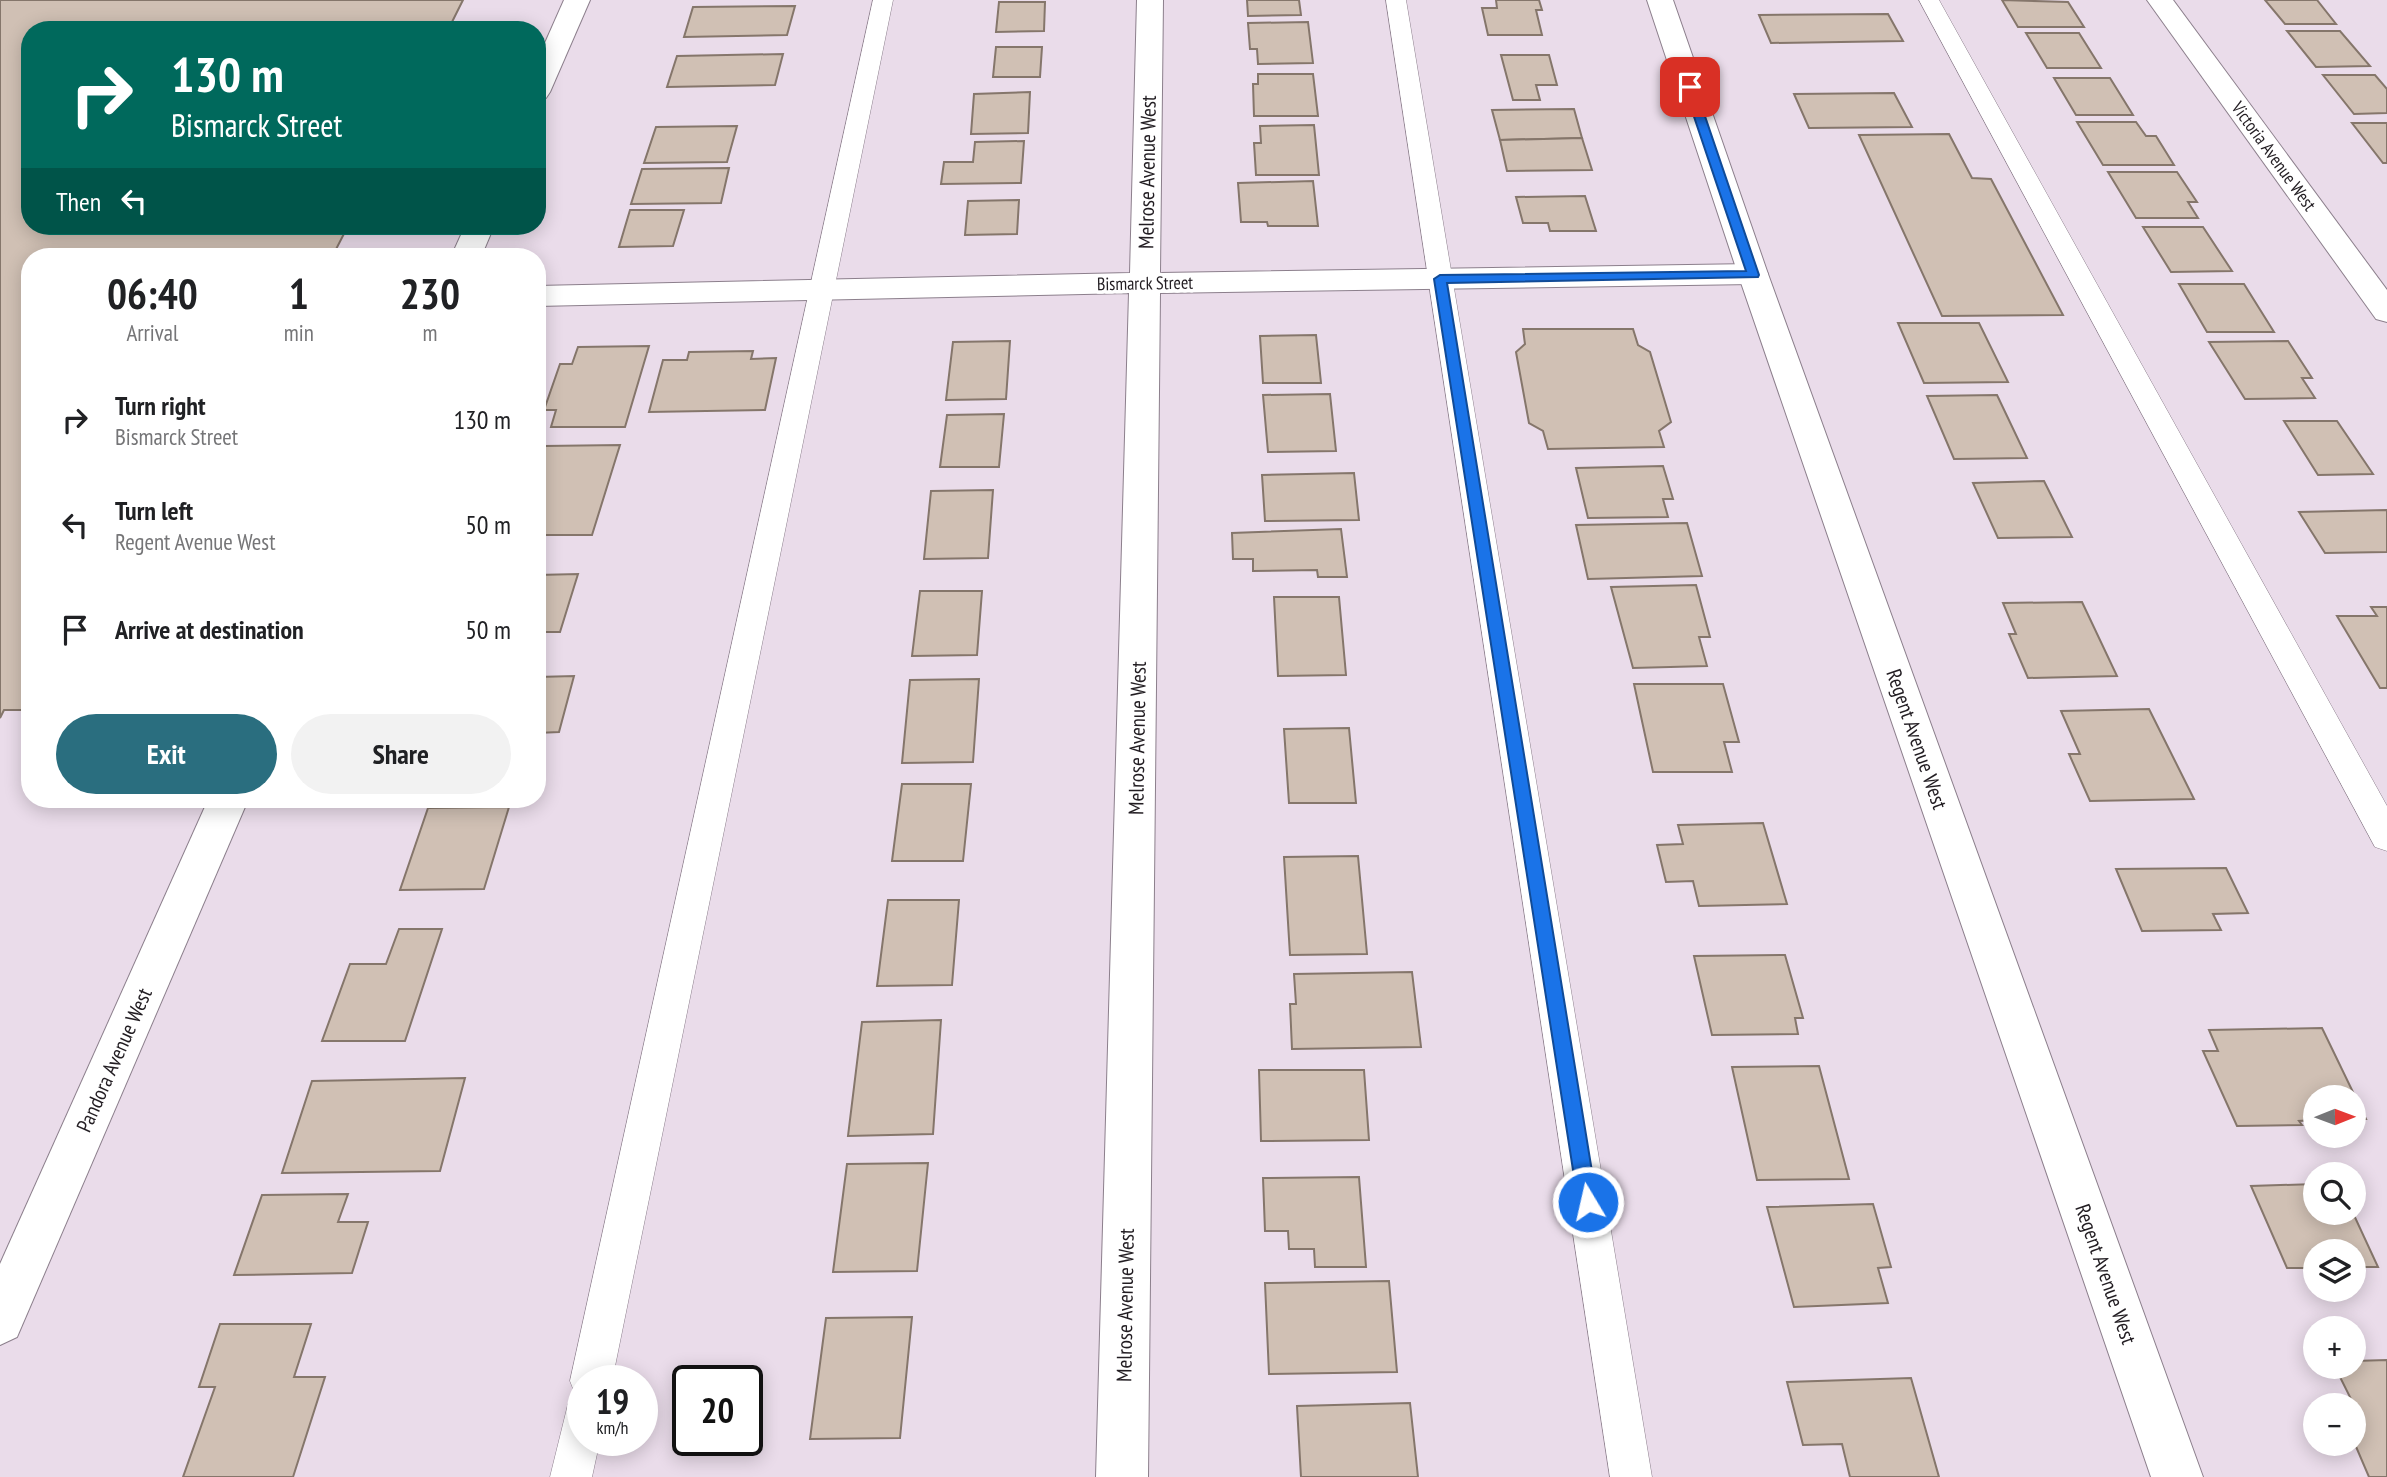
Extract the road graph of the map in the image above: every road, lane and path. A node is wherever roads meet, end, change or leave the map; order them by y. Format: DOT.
graph roads {
  1 [pos="577,0"];
  2 [pos="883,0"];
  3 [pos="1150,0"];
  4 [pos="1396,0"];
  5 [pos="1660,0"];
  6 [pos="1929,0"];
  7 [pos="2160,0"];
  8 [pos="546,71"];
  9 [pos="1753,275"];
  10 [pos="1440,279"];
  11 [pos="1143,283"];
  12 [pos="821,292"];
  13 [pos="546,296"];
  14 [pos="2387,312"];
  15 [pos="224,808"];
  16 [pos="2387,837"];
  17 [pos="0,1321"];
  18 [pos="594,1365"];
  19 [pos="575,1456"];
  20 [pos="570,1477"];
  21 [pos="1122,1477"];
  22 [pos="1631,1477"];
  23 [pos="2177,1477"];
  1 -- 8 [label="street"];
  2 -- 12 [label="lane"];
  3 -- 11 [label="street, Melrose Avenue West"];
  4 -- 10 [label="lane"];
  5 -- 9 [label="street, Regent Avenue West"];
  6 -- 16 [label="lane"];
  7 -- 14 [label="street, Victoria Avenue West"];
  9 -- 10 [label="street, Bismarck Street"];
  9 -- 23 [label="street, Regent Avenue West"];
  10 -- 11 [label="street, Bismarck Street"];
  10 -- 22 [label="lane"];
  11 -- 12 [label="street, Bismarck Street"];
  11 -- 21 [label="street, Melrose Avenue West"];
  12 -- 13 [label="street, Bismarck Street"];
  12 -- 18 [label="lane"];
  15 -- 17 [label="street, Pandora Avenue West"];
  19 -- 20 [label="lane"];
}
